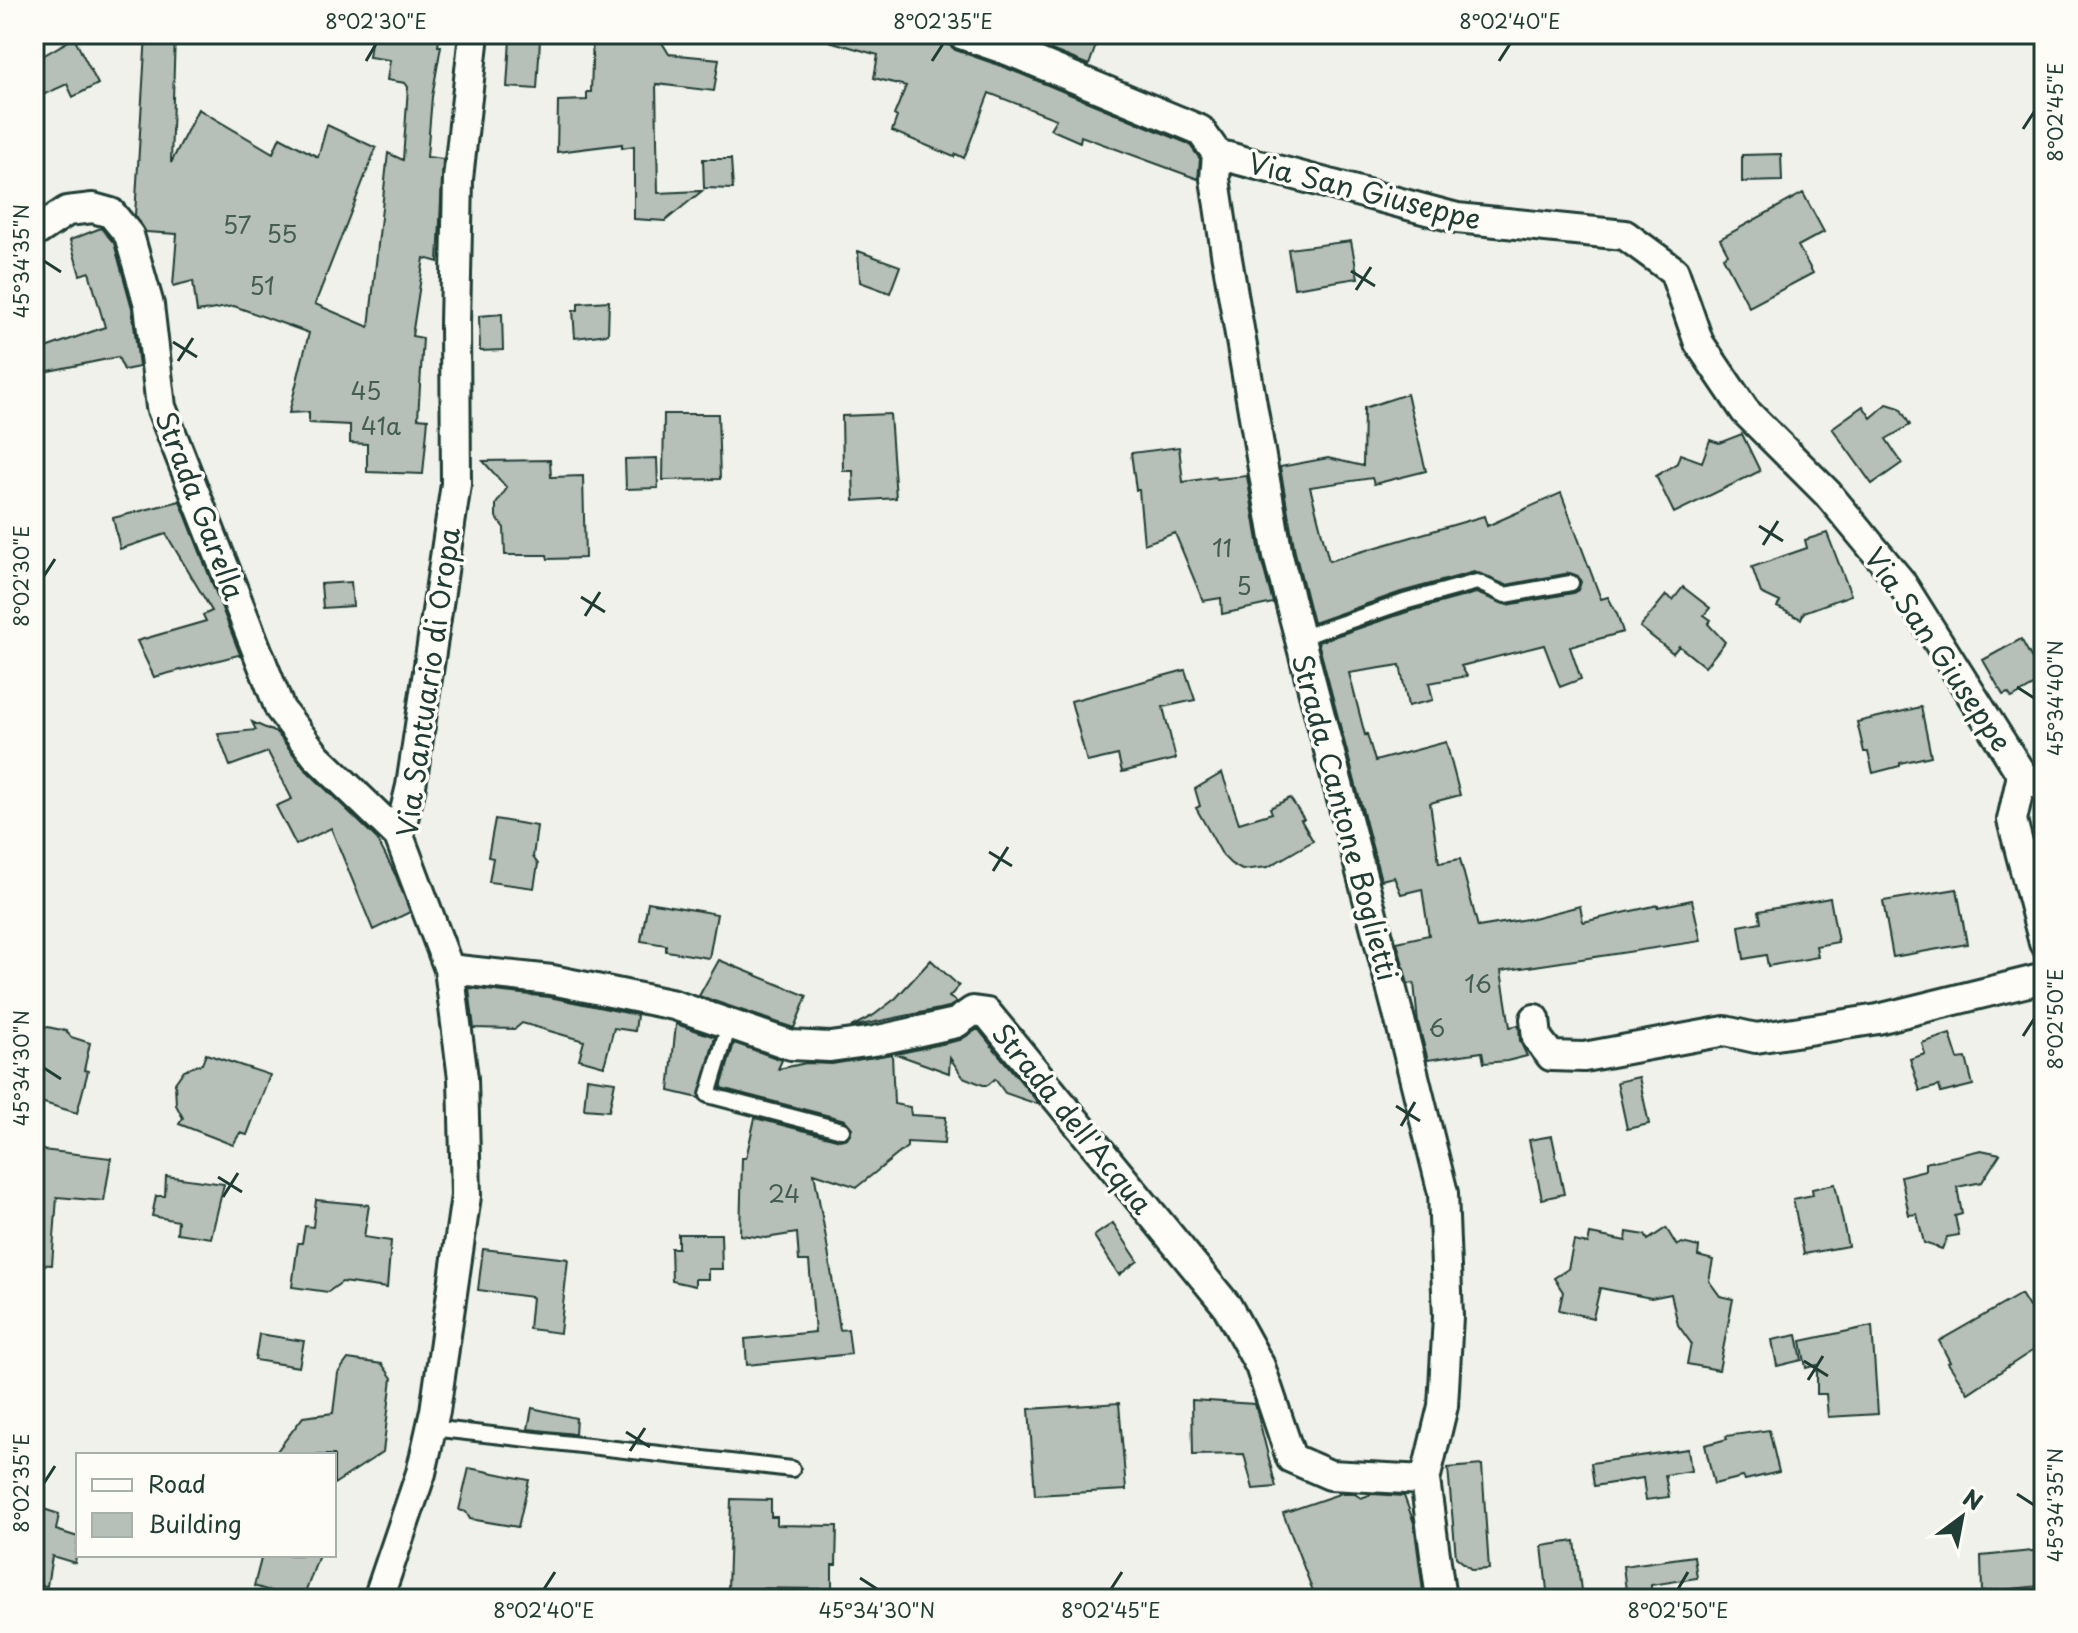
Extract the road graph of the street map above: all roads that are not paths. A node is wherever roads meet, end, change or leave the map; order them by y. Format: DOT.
graph roads {
  1 [pos="474,34"];
  2 [pos="961,34"];
  3 [pos="1016,43"];
  4 [pos="1217,154"];
  5 [pos="34,233"];
  6 [pos="1571,583"];
  7 [pos="1299,638"];
  8 [pos="2033,781"];
  9 [pos="399,836"];
  10 [pos="2044,943"];
  11 [pos="449,969"];
  12 [pos="2044,978"];
  13 [pos="1535,1019"];
  14 [pos="729,1025"];
  15 [pos="842,1130"];
  16 [pos="431,1428"];
  17 [pos="792,1469"];
  18 [pos="1425,1480"];
  19 [pos="378,1599"];
  20 [pos="1441,1599"];
  1 -- 9 [label="street, Via Santuario di Oropa"];
  2 -- 3 [label="street, Via San Giuseppe"];
  3 -- 4 [label="street, Via San Giuseppe"];
  4 -- 7 [label="street, Strada Cantone Boglietti"];
  4 -- 8 [label="street, Via San Giuseppe"];
  5 -- 9 [label="street, Strada Garella"];
  6 -- 7 [label="lane"];
  7 -- 18 [label="street, Strada Cantone Boglietti"];
  8 -- 10 [label="street"];
  9 -- 11 [label="street, Via Santuario di Oropa"];
  11 -- 14 [label="street, Strada dell'Acqua"];
  11 -- 16 [label="street, Via Santuario di Oropa"];
  12 -- 13 [label="street"];
  14 -- 15 [label="lane"];
  14 -- 18 [label="street, Strada dell'Acqua"];
  16 -- 17 [label="lane"];
  16 -- 19 [label="street, Via Santuario di Oropa"];
  18 -- 20 [label="street"];
}
